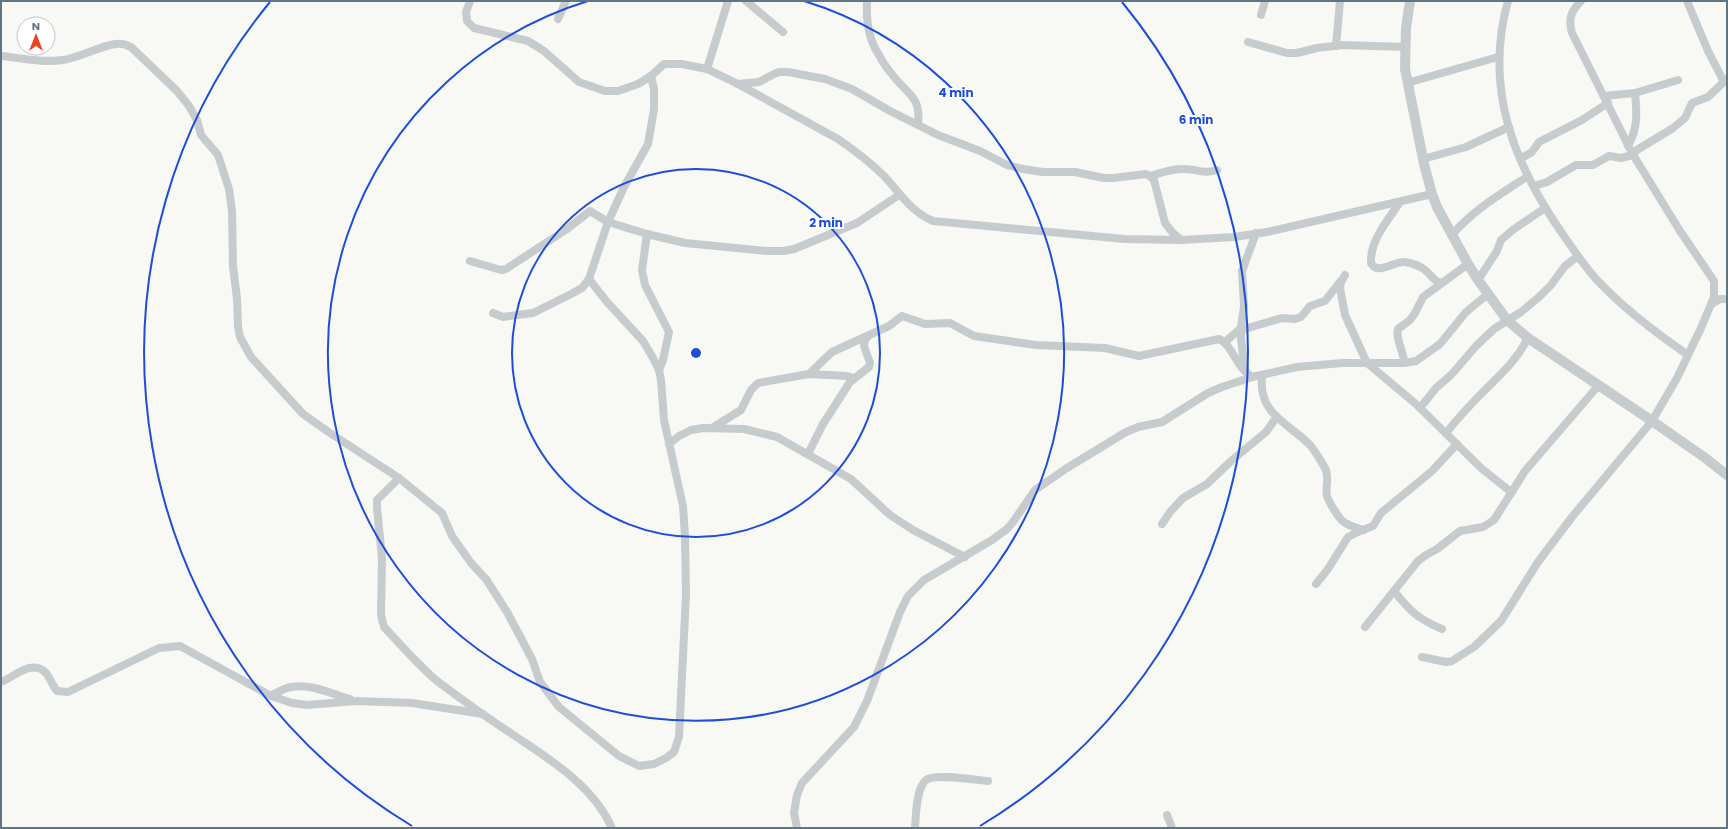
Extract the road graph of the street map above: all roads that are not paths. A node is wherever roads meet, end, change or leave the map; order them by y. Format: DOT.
graph roads {
  1 [pos="470,1"];
  2 [pos="566,1"];
  3 [pos="728,1"];
  4 [pos="746,1"];
  5 [pos="867,1"];
  6 [pos="1265,1"];
  7 [pos="1340,1"];
  8 [pos="1410,1"];
  9 [pos="1508,1"];
  10 [pos="1581,1"];
  11 [pos="1687,1"];
  12 [pos="1261,14"];
  13 [pos="558,19"];
  14 [pos="783,32"];
  15 [pos="1248,42"];
  16 [pos="1336,46"];
  17 [pos="1405,47"];
  18 [pos="1,56"];
  19 [pos="1498,58"];
  20 [pos="707,69"];
  21 [pos="651,76"];
  22 [pos="1678,80"];
  23 [pos="1726,81"];
  24 [pos="1407,83"];
  25 [pos="738,84"];
  26 [pos="1635,93"];
  27 [pos="1606,100"];
  28 [pos="918,125"];
  29 [pos="1509,127"];
  30 [pos="1631,151"];
  31 [pos="1423,159"];
  32 [pos="1520,159"];
  33 [pos="1217,170"];
  34 [pos="1150,176"];
  35 [pos="1528,176"];
  36 [pos="1534,186"];
  37 [pos="1432,194"];
  38 [pos="900,195"];
  39 [pos="1400,202"];
  40 [pos="1545,208"];
  41 [pos="608,222"];
  42 [pos="1256,233"];
  43 [pos="647,234"];
  44 [pos="1452,236"];
  45 [pos="1181,240"];
  46 [pos="1578,256"];
  47 [pos="470,261"];
  48 [pos="1468,264"];
  49 [pos="590,279"];
  50 [pos="1478,280"];
  51 [pos="1441,283"];
  52 [pos="1488,294"];
  53 [pos="1727,299"];
  54 [pos="1713,304"];
  55 [pos="493,313"];
  56 [pos="1507,320"];
  57 [pos="1241,329"];
  58 [pos="869,334"];
  59 [pos="1528,338"];
  60 [pos="1225,342"];
  61 [pos="1688,355"];
  62 [pos="1367,363"];
  63 [pos="1404,363"];
  64 [pos="659,370"];
  65 [pos="809,374"];
  66 [pos="1249,376"];
  67 [pos="1262,376"];
  68 [pos="854,378"];
  69 [pos="1598,386"];
  70 [pos="1420,408"];
  71 [pos="1276,418"];
  72 [pos="1652,421"];
  73 [pos="712,428"];
  74 [pos="1446,432"];
  75 [pos="669,444"];
  76 [pos="1457,444"];
  77 [pos="808,454"];
  78 [pos="1727,475"];
  79 [pos="399,478"];
  80 [pos="1512,492"];
  81 [pos="1162,524"];
  82 [pos="1363,530"];
  83 [pos="965,557"];
  84 [pos="1316,584"];
  85 [pos="1394,591"];
  86 [pos="1365,626"];
  87 [pos="1442,629"];
  88 [pos="1422,657"];
  89 [pos="1,682"];
  90 [pos="271,696"];
  91 [pos="356,701"];
  92 [pos="482,714"];
  93 [pos="988,781"];
  94 [pos="1167,815"];
  95 [pos="612,828"];
  96 [pos="797,828"];
  97 [pos="915,828"];
  98 [pos="1172,828"];
  1 -- 21 [label="street"];
  2 -- 13 [label="street"];
  3 -- 20 [label="street"];
  4 -- 14 [label="street"];
  5 -- 28 [label="street"];
  6 -- 12 [label="street"];
  7 -- 16 [label="street"];
  8 -- 17 [label="street"];
  9 -- 19 [label="street"];
  10 -- 27 [label="street"];
  11 -- 23 [label="street"];
  15 -- 16 [label="street"];
  16 -- 17 [label="street"];
  17 -- 24 [label="street"];
  18 -- 79 [label="street"];
  19 -- 24 [label="street"];
  19 -- 29 [label="street"];
  20 -- 21 [label="street"];
  20 -- 25 [label="street"];
  21 -- 41 [label="street"];
  22 -- 26 [label="street"];
  23 -- 30 [label="street"];
  24 -- 31 [label="street"];
  25 -- 28 [label="street"];
  25 -- 38 [label="street"];
  26 -- 27 [label="street"];
  26 -- 30 [label="street"];
  27 -- 30 [label="street"];
  27 -- 32 [label="street"];
  28 -- 34 [label="street"];
  29 -- 31 [label="street"];
  29 -- 32 [label="street"];
  30 -- 36 [label="street"];
  30 -- 54 [label="street"];
  31 -- 37 [label="street"];
  32 -- 35 [label="street"];
  33 -- 34 [label="street"];
  34 -- 45 [label="street"];
  35 -- 36 [label="street"];
  35 -- 44 [label="street"];
  36 -- 40 [label="street"];
  37 -- 39 [label="street"];
  37 -- 44 [label="street"];
  38 -- 43 [label="street"];
  38 -- 45 [label="street"];
  39 -- 42 [label="street"];
  39 -- 51 [label="street"];
  40 -- 46 [label="street"];
  40 -- 50 [label="street"];
  41 -- 43 [label="street"];
  41 -- 47 [label="street"];
  41 -- 49 [label="street"];
  42 -- 45 [label="street"];
  42 -- 57 [label="street"];
  43 -- 64 [label="street"];
  44 -- 48 [label="street"];
  46 -- 56 [label="street"];
  46 -- 61 [label="street"];
  48 -- 50 [label="street"];
  48 -- 51 [label="street"];
  49 -- 55 [label="street"];
  49 -- 64 [label="street"];
  50 -- 52 [label="street"];
  51 -- 63 [label="street"];
  52 -- 56 [label="street"];
  52 -- 63 [label="street"];
  53 -- 54 [label="street"];
  54 -- 61 [label="street"];
  56 -- 59 [label="street"];
  56 -- 70 [label="street"];
  57 -- 60 [label="street"];
  57 -- 62 [label="street"];
  57 -- 66 [label="street"];
  58 -- 60 [label="street"];
  58 -- 65 [label="street"];
  58 -- 68 [label="street"];
  59 -- 69 [label="street"];
  59 -- 74 [label="street"];
  60 -- 66 [label="street"];
  61 -- 72 [label="street"];
  62 -- 63 [label="street"];
  62 -- 67 [label="street"];
  62 -- 70 [label="street"];
  64 -- 75 [label="street"];
  65 -- 68 [label="street"];
  65 -- 73 [label="street"];
  66 -- 67 [label="street"];
  66 -- 83 [label="street"];
  67 -- 71 [label="street"];
  68 -- 77 [label="street"];
  69 -- 72 [label="street"];
  69 -- 80 [label="street"];
  70 -- 74 [label="street"];
  71 -- 81 [label="street"];
  71 -- 82 [label="street"];
  72 -- 78 [label="street"];
  72 -- 88 [label="street"];
  73 -- 75 [label="street"];
  73 -- 77 [label="street"];
  74 -- 76 [label="street"];
  75 -- 79 [label="street"];
  76 -- 80 [label="street"];
  76 -- 82 [label="street"];
  77 -- 83 [label="street"];
  79 -- 92 [label="street"];
  80 -- 85 [label="street"];
  82 -- 84 [label="street"];
  83 -- 96 [label="street"];
  85 -- 86 [label="street"];
  85 -- 87 [label="street"];
  89 -- 90 [label="street"];
  90 -- 91 [label="street"];
  90 -- 91 [label="street"];
  91 -- 92 [label="street"];
  92 -- 95 [label="street"];
  93 -- 97 [label="street"];
  94 -- 98 [label="street"];
}
